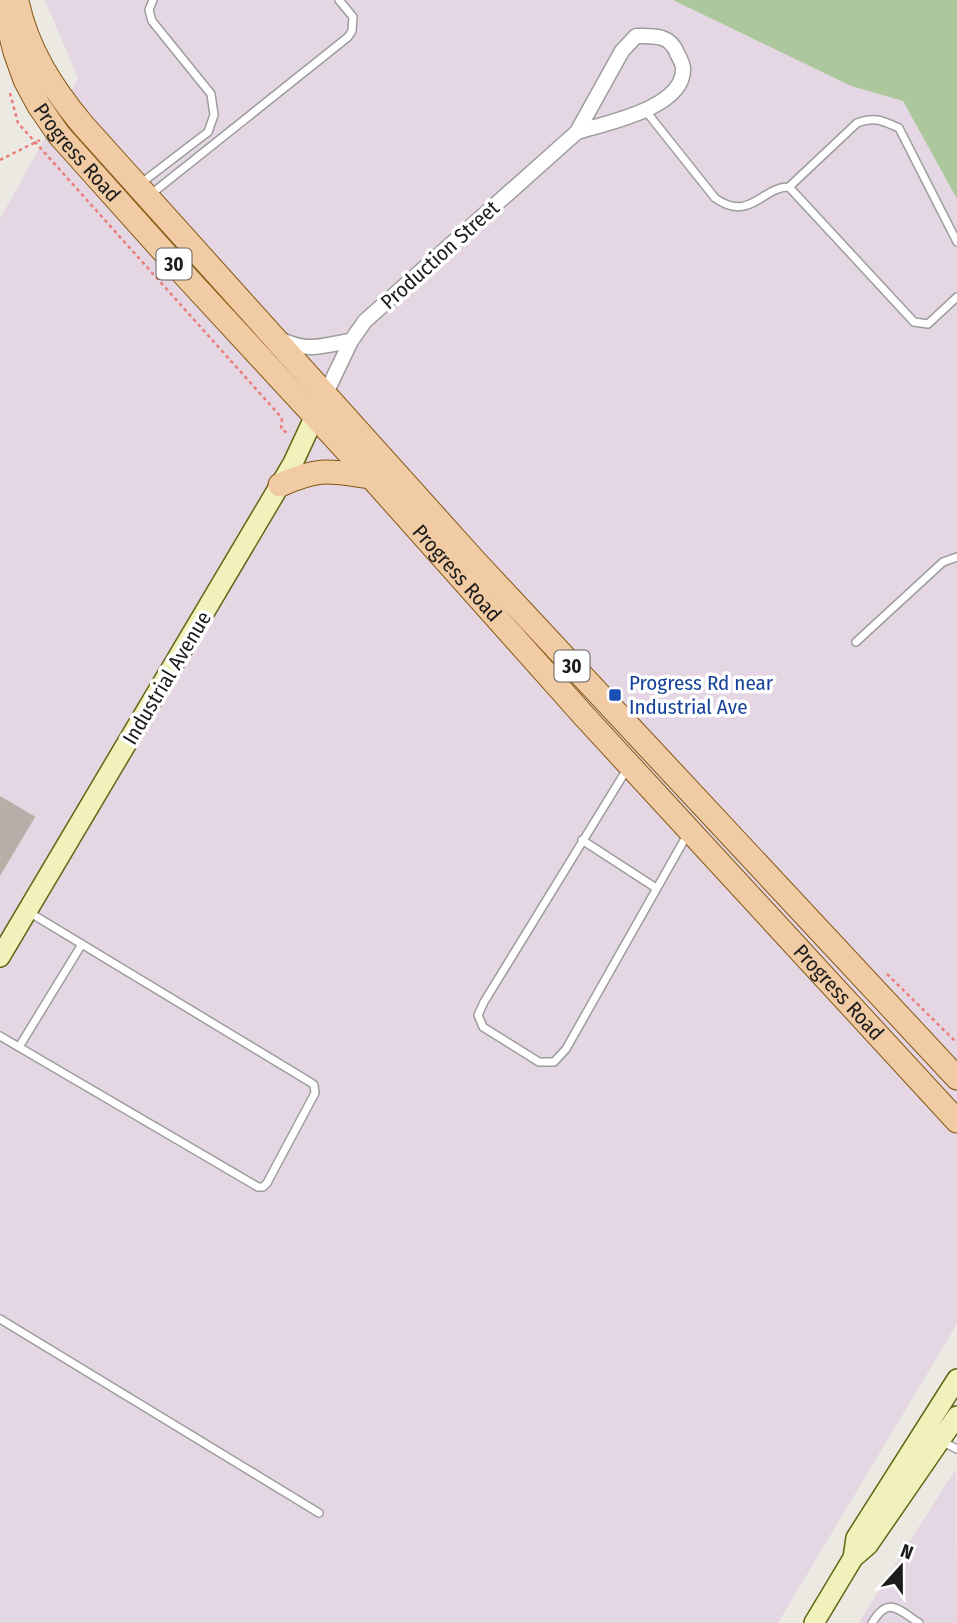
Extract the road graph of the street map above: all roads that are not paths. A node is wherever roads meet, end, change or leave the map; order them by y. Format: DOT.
graph roads {
  1 [pos="153,0"];
  2 [pos="339,0"];
  3 [pos="7,1"];
  4 [pos="644,110"];
  5 [pos="577,132"];
  6 [pos="789,187"];
  7 [pos="142,192"];
  8 [pos="957,242"];
  9 [pos="957,297"];
  10 [pos="271,335"];
  11 [pos="352,341"];
  12 [pos="325,395"];
  13 [pos="314,417"];
  14 [pos="371,477"];
  15 [pos="280,485"];
  16 [pos="957,556"];
  17 [pos="856,642"];
  18 [pos="630,765"];
  19 [pos="690,830"];
  20 [pos="582,840"];
  21 [pos="656,888"];
  22 [pos="27,911"];
  23 [pos="82,944"];
  24 [pos="0,957"];
  25 [pos="0,1036"];
  26 [pos="19,1047"];
  27 [pos="956,1078"];
  28 [pos="957,1121"];
  29 [pos="0,1319"];
  30 [pos="957,1379"];
  31 [pos="957,1416"];
  32 [pos="949,1445"];
  33 [pos="319,1513"];
  34 [pos="853,1558"];
  35 [pos="814,1623"];
  36 [pos="872,1623"];
  37 [pos="919,1623"];
  1 -- 7 [label="lane"];
  2 -- 7 [label="lane"];
  3 -- 7 [label="main road, Progress Road / 30"];
  3 -- 13 [label="main road, Progress Road / 30"];
  4 -- 5 [label="street, Production Street"];
  4 -- 5 [label="street, Production Street"];
  4 -- 6 [label="lane"];
  5 -- 11 [label="street, Production Street"];
  6 -- 8 [label="lane"];
  6 -- 9 [label="lane"];
  7 -- 10 [label="main road, Progress Road / 30"];
  10 -- 11 [label="street"];
  10 -- 12 [label="main road, Progress Road / 30"];
  11 -- 12 [label="street, Production Street"];
  12 -- 13 [label="street, Industrial Avenue"];
  12 -- 27 [label="main road, Progress Road / 30"];
  13 -- 14 [label="main road, Progress Road / 30"];
  13 -- 15 [label="street, Industrial Avenue"];
  14 -- 15 [label="main road"];
  14 -- 18 [label="main road, Progress Road / 30"];
  15 -- 22 [label="street, Industrial Avenue"];
  16 -- 17 [label="lane"];
  18 -- 19 [label="main road, Progress Road / 30"];
  18 -- 20 [label="lane"];
  19 -- 21 [label="lane"];
  19 -- 28 [label="main road, Progress Road / 30"];
  20 -- 21 [label="lane"];
  20 -- 21 [label="lane"];
  22 -- 23 [label="lane"];
  22 -- 24 [label="street, Industrial Avenue"];
  23 -- 26 [label="lane"];
  23 -- 26 [label="lane"];
  25 -- 26 [label="lane"];
  29 -- 33 [label="lane"];
  30 -- 34 [label="street"];
  31 -- 32 [label="street"];
  32 -- 34 [label="street"];
  34 -- 35 [label="street"];
  36 -- 37 [label="lane"];
}
